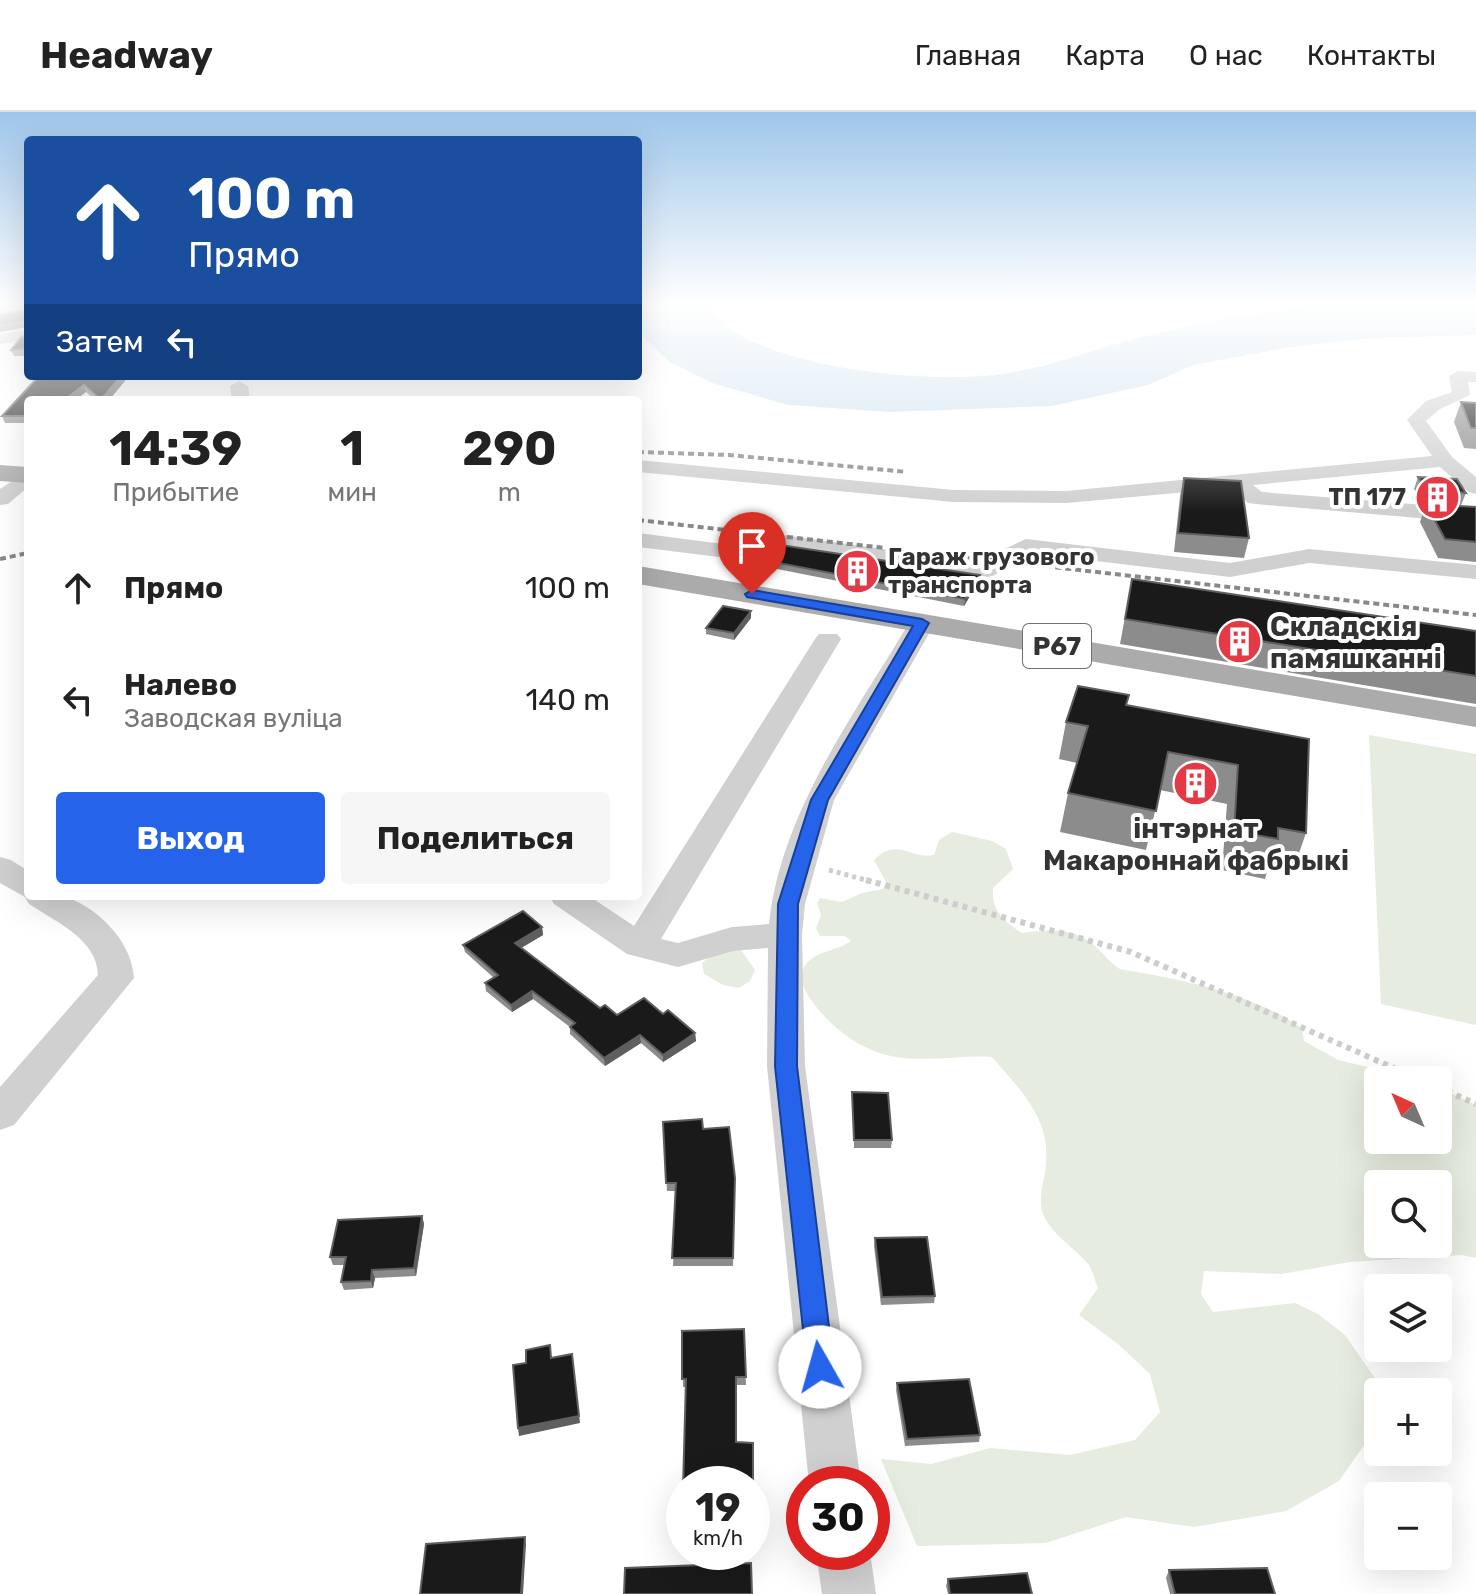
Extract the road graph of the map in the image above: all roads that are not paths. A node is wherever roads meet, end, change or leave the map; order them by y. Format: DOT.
graph roads {
  1 [pos="1476,377"];
  2 [pos="1445,461"];
  3 [pos="642,466"];
  4 [pos="0,473"];
  5 [pos="24,476"];
  6 [pos="24,479"];
  7 [pos="1234,482"];
  8 [pos="1476,488"];
  9 [pos="0,499"];
  10 [pos="1476,516"];
  11 [pos="642,540"];
  12 [pos="1476,572"];
  13 [pos="642,576"];
  14 [pos="922,623"];
  15 [pos="828,639"];
  16 [pos="1476,717"];
  17 [pos="0,867"];
  18 [pos="24,884"];
  19 [pos="47,900"];
  20 [pos="572,900"];
  21 [pos="785,935"];
  22 [pos="639,946"];
  23 [pos="0,1114"];
  24 [pos="833,1466"];
  25 [pos="846,1570"];
  26 [pos="849,1594"];
  1 -- 2 [label="street"];
  2 -- 7 [label="street"];
  2 -- 8 [label="street"];
  3 -- 7 [label="street"];
  4 -- 5 [label="main road"];
  6 -- 9 [label="street"];
  7 -- 10 [label="street"];
  11 -- 12 [label="street"];
  13 -- 14 [label="main road, Р67"];
  14 -- 16 [label="main road, Р67"];
  14 -- 21 [label="street"];
  15 -- 22 [label="street"];
  17 -- 18 [label="street"];
  19 -- 23 [label="street"];
  20 -- 22 [label="street"];
  21 -- 22 [label="street"];
  21 -- 24 [label="street"];
  25 -- 26 [label="street"];
}
